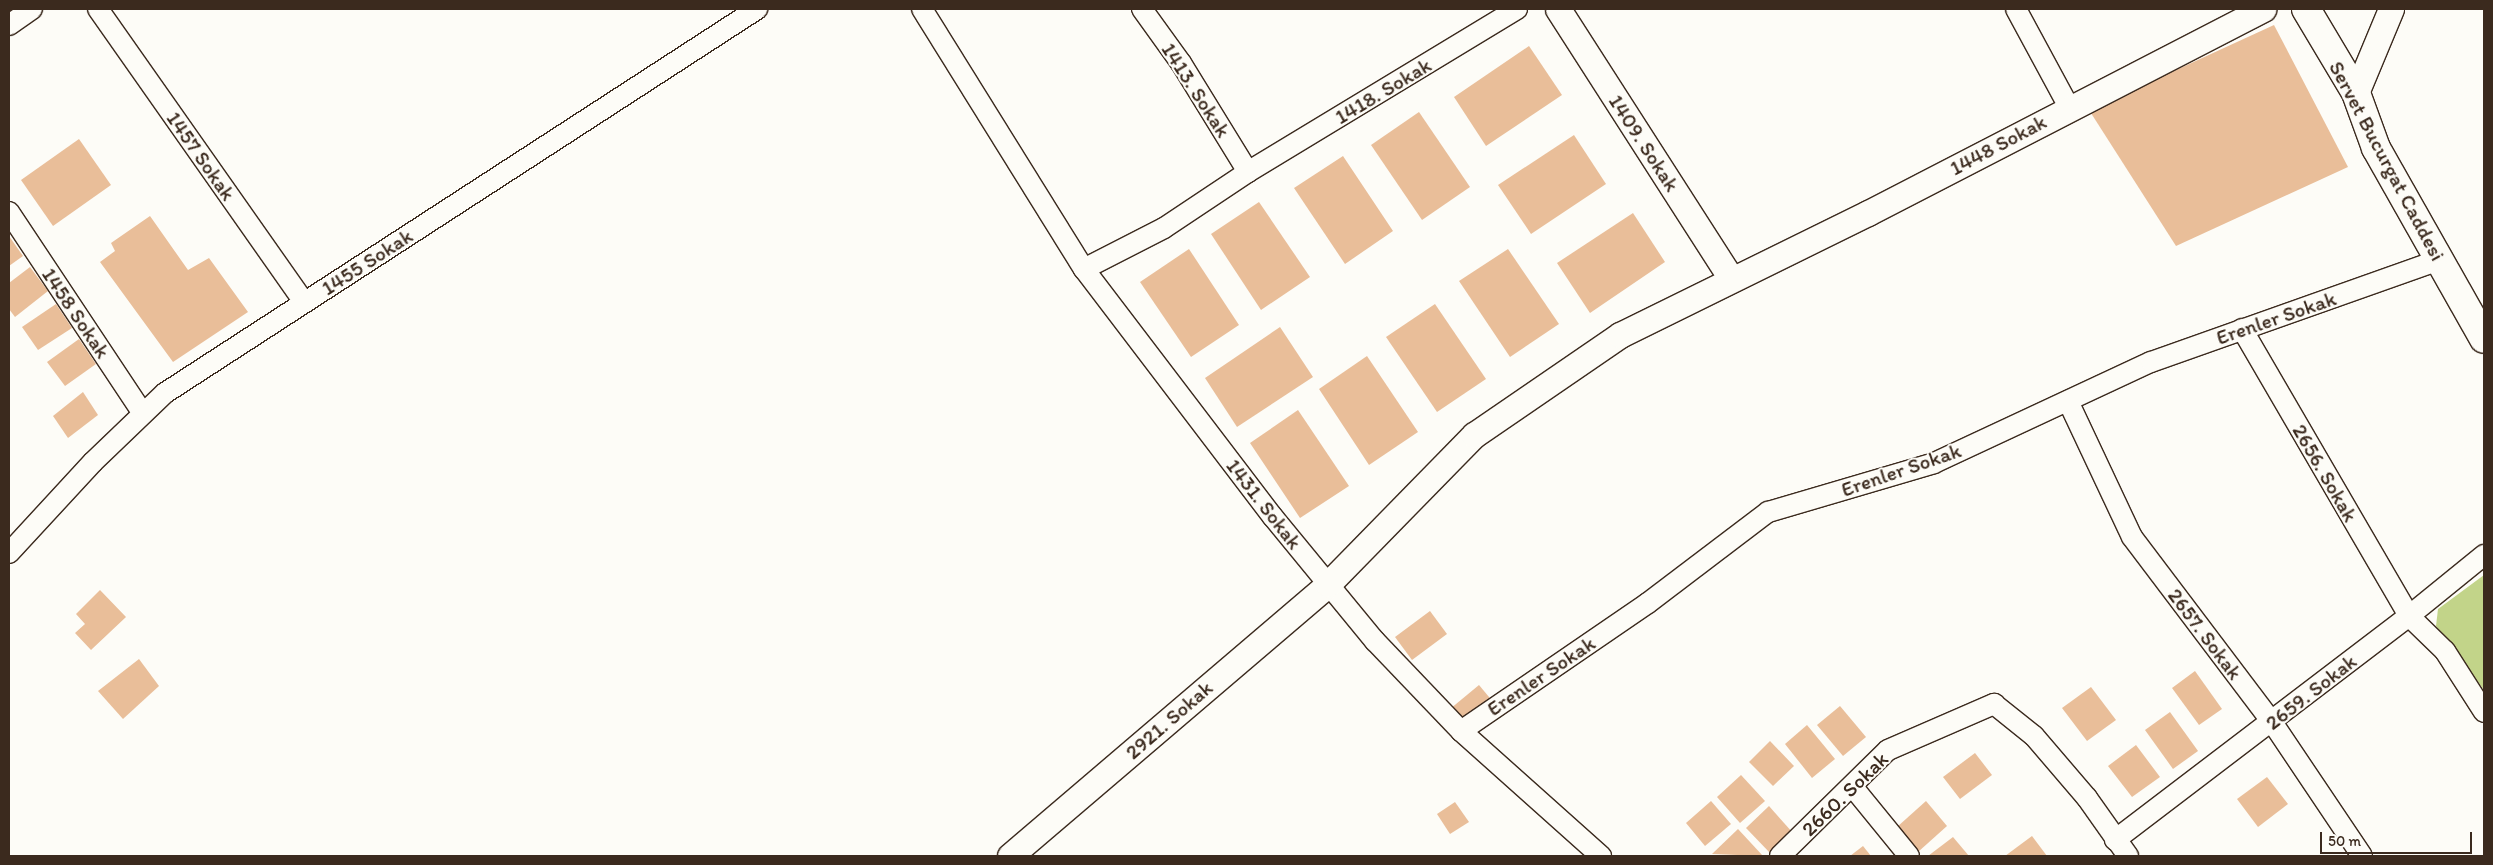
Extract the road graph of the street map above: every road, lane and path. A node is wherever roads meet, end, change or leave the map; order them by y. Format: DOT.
graph roads {
  1 [pos="32,9"];
  2 [pos="98,9"];
  3 [pos="757,9"];
  4 [pos="922,9"];
  5 [pos="1142,9"];
  6 [pos="1518,9"];
  7 [pos="1558,9"];
  8 [pos="2016,9"];
  9 [pos="2264,9"];
  10 [pos="2306,9"];
  11 [pos="2391,9"];
  12 [pos="9,25"];
  13 [pos="2356,93"];
  14 [pos="2069,107"];
  15 [pos="1248,172"];
  16 [pos="9,212"];
  17 [pos="2438,260"];
  18 [pos="1084,269"];
  19 [pos="1731,278"];
  20 [pos="304,302"];
  21 [pos="2242,329"];
  22 [pos="2484,339"];
  23 [pos="2068,401"];
  24 [pos="143,414"];
  25 [pos="9,553"];
  26 [pos="2484,555"];
  27 [pos="1328,584"];
  28 [pos="2409,616"];
  29 [pos="2484,712"];
  30 [pos="2272,722"];
  31 [pos="1461,731"];
  32 [pos="1852,786"];
  33 [pos="2118,850"];
  34 [pos="1010,856"];
  35 [pos="1600,856"];
  36 [pos="1780,856"];
  37 [pos="1910,856"];
  38 [pos="2362,856"];
  1 -- 12 [label="street"];
  2 -- 20 [label="street, 1457 Sokak"];
  3 -- 20 [label="street, 1455 Sokak"];
  4 -- 18 [label="street, 1431. Sokak"];
  5 -- 15 [label="street, 1413. Sokak"];
  6 -- 15 [label="street, 1418. Sokak"];
  7 -- 19 [label="street, 1409. Sokak"];
  8 -- 14 [label="street"];
  9 -- 14 [label="street, 1448 Sokak"];
  10 -- 13 [label="main road, Servet Bucurgat Caddesi"];
  11 -- 13 [label="street"];
  13 -- 17 [label="main road, Servet Bucurgat Caddesi"];
  14 -- 19 [label="street, 1448 Sokak"];
  15 -- 18 [label="street"];
  16 -- 24 [label="street, 1458 Sokak"];
  17 -- 21 [label="street, Erenler Sokak"];
  17 -- 22 [label="main road, Servet Bucurgat Caddesi"];
  18 -- 27 [label="street, 1431. Sokak"];
  19 -- 27 [label="street, 1448 Sokak"];
  20 -- 24 [label="street, 1455 Sokak"];
  21 -- 23 [label="street, Erenler Sokak"];
  21 -- 28 [label="street, 2656. Sokak"];
  23 -- 30 [label="street, 2657. Sokak"];
  23 -- 31 [label="street, Erenler Sokak"];
  24 -- 25 [label="street, 1455 Sokak"];
  26 -- 28 [label="street, 2659. Sokak"];
  27 -- 31 [label="street, 1431. Sokak"];
  27 -- 34 [label="street, 2921. Sokak"];
  28 -- 29 [label="street"];
  28 -- 30 [label="street, 2659. Sokak"];
  30 -- 33 [label="street, 2659. Sokak"];
  30 -- 38 [label="street, 2657. Sokak"];
  31 -- 35 [label="street, 1431. Sokak"];
  32 -- 33 [label="street, 2660. Sokak"];
  32 -- 36 [label="street, 2660. Sokak"];
  32 -- 37 [label="street"];
}
